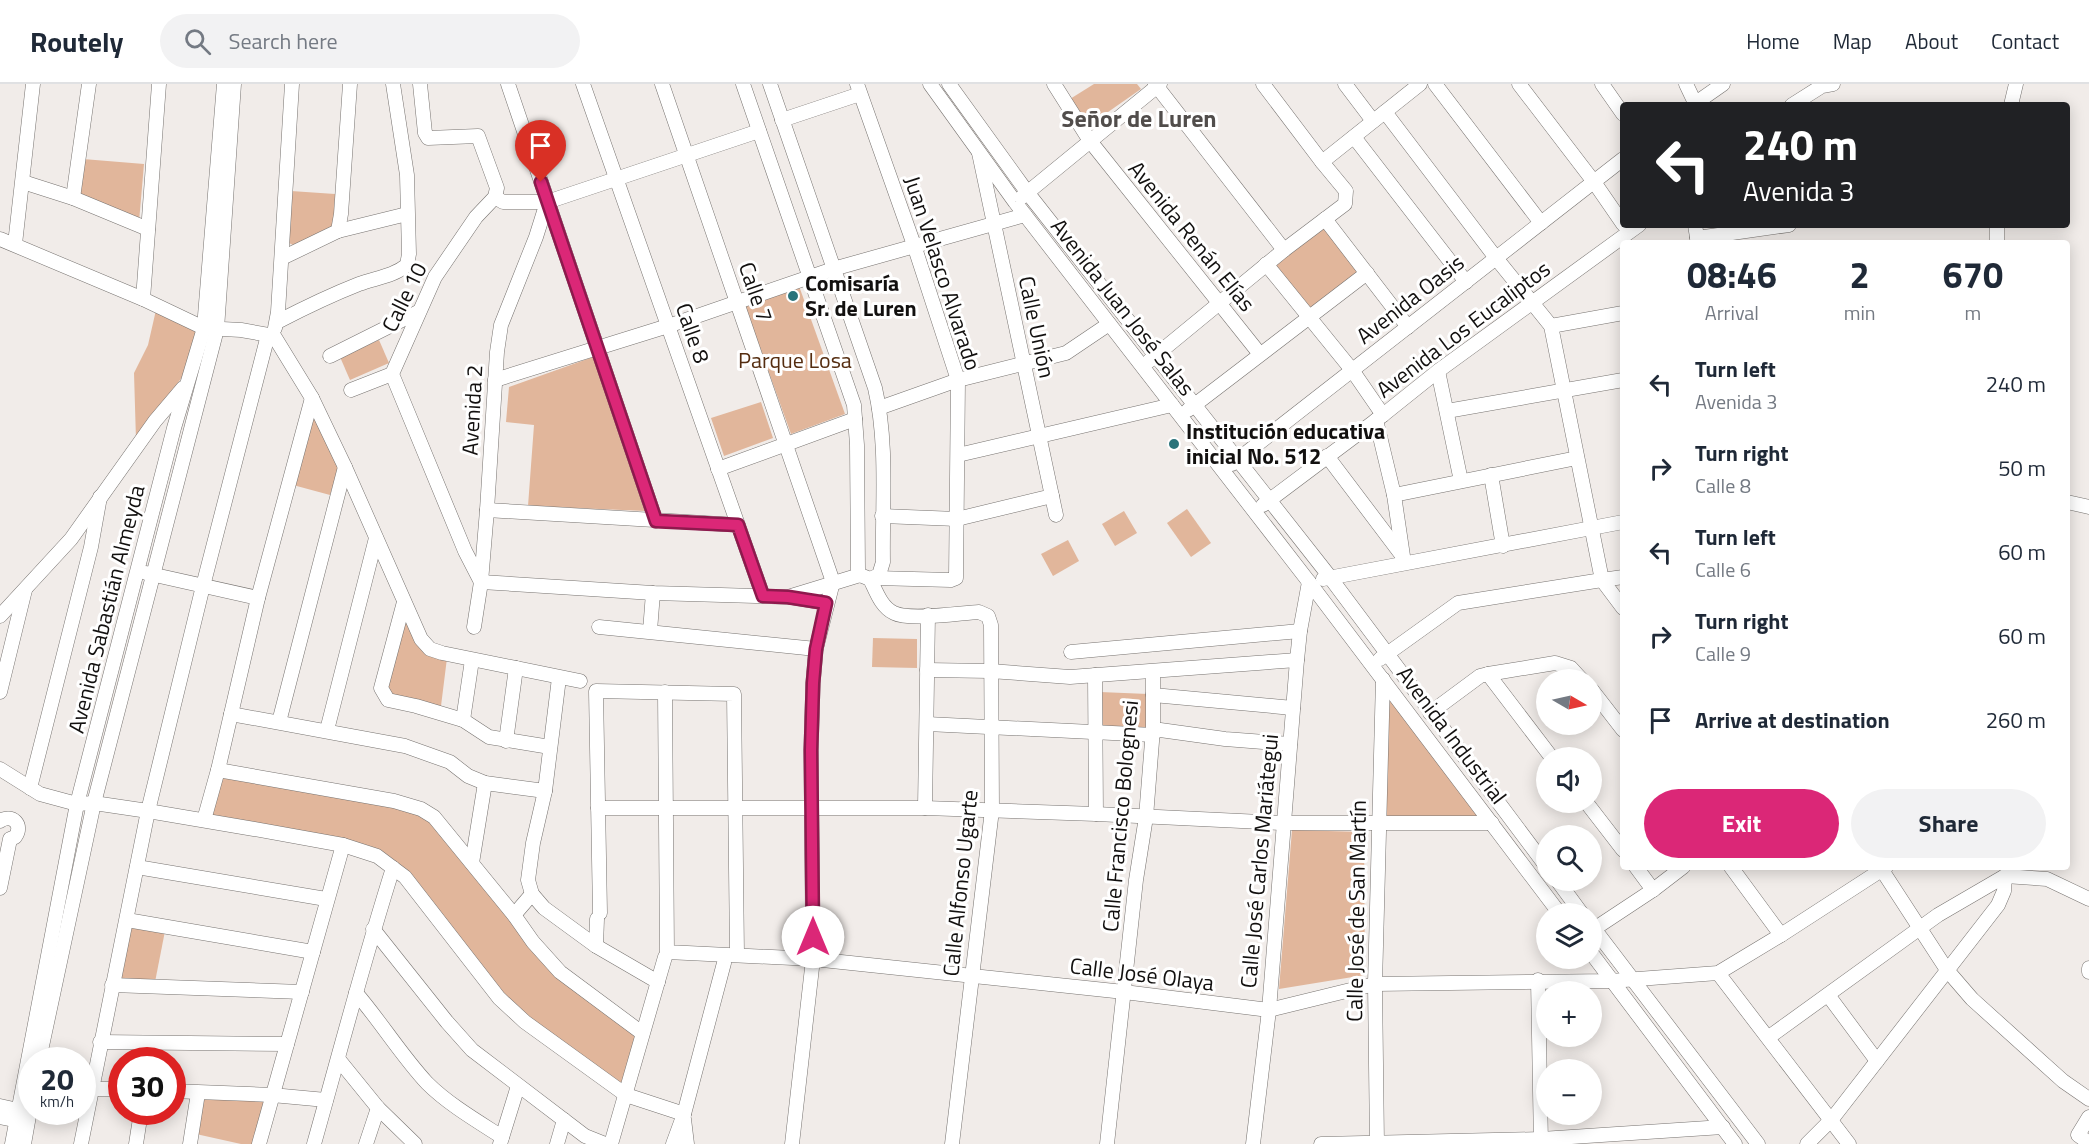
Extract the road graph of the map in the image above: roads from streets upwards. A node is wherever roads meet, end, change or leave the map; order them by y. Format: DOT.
graph roads {
  1 [pos="33,84"];
  2 [pos="89,84"];
  3 [pos="159,84"];
  4 [pos="224,84"];
  5 [pos="234,84"];
  6 [pos="292,84"];
  7 [pos="350,84"];
  8 [pos="393,84"];
  9 [pos="420,84"];
  10 [pos="508,84"];
  11 [pos="583,84"];
  12 [pos="662,84"];
  13 [pos="743,84"];
  14 [pos="770,84"];
  15 [pos="930,84"];
  16 [pos="949,84"];
  17 [pos="961,84"];
  18 [pos="1054,84"];
  19 [pos="1263,84"];
  20 [pos="1346,84"];
  21 [pos="1420,84"];
  22 [pos="1435,84"];
  23 [pos="1519,84"];
  24 [pos="1686,84"];
  25 [pos="1722,84"];
  26 [pos="1833,84"];
  27 [pos="2016,84"];
  28 [pos="1157,85"];
  29 [pos="1607,86"];
  30 [pos="858,89"];
  31 [pos="1694,102"];
  32 [pos="1698,102"];
  33 [pos="1797,102"];
  34 [pos="2012,102"];
  35 [pos="966,107"];
  36 [pos="1620,109"];
  37 [pos="1384,112"];
  38 [pos="782,120"];
  39 [pos="1373,121"];
  40 [pos="759,131"];
  41 [pos="1354,137"];
  42 [pos="1090,141"];
  43 [pos="978,147"];
  44 [pos="687,156"];
  45 [pos="1620,161"];
  46 [pos="1322,162"];
  47 [pos="617,180"];
  48 [pos="23,182"];
  49 [pos="1594,182"];
  50 [pos="1027,192"];
  51 [pos="73,198"];
  52 [pos="495,198"];
  53 [pos="547,202"];
  54 [pos="1015,202"];
  55 [pos="407,214"];
  56 [pos="1025,215"];
  57 [pos="1620,218"];
  58 [pos="1325,219"];
  59 [pos="1541,223"];
  60 [pos="994,225"];
  61 [pos="1762,228"];
  62 [pos="148,229"];
  63 [pos="1629,230"];
  64 [pos="338,231"];
  65 [pos="1697,235"];
  66 [pos="0,239"];
  67 [pos="15,244"];
  68 [pos="914,245"];
  69 [pos="1284,250"];
  70 [pos="282,258"];
  71 [pos="1496,258"];
  72 [pos="1266,264"];
  73 [pos="834,268"];
  74 [pos="1367,273"];
  75 [pos="810,278"];
  76 [pos="1466,282"];
  77 [pos="143,298"];
  78 [pos="736,301"];
  79 [pos="1218,303"];
  80 [pos="1533,303"];
  81 [pos="418,312"];
  82 [pos="1620,314"];
  83 [pos="1308,318"];
  84 [pos="277,322"];
  85 [pos="1109,324"];
  86 [pos="668,326"];
  87 [pos="1551,326"];
  88 [pos="1408,327"];
  89 [pos="211,329"];
  90 [pos="271,336"];
  91 [pos="597,348"];
  92 [pos="1260,353"];
  93 [pos="330,356"];
  94 [pos="1155,356"];
  95 [pos="1023,364"];
  96 [pos="1142,366"];
  97 [pos="1352,370"];
  98 [pos="1438,371"];
  99 [pos="392,374"];
  100 [pos="495,380"];
  101 [pos="958,380"];
  102 [pos="1620,381"];
  103 [pos="186,384"];
  104 [pos="351,390"];
  105 [pos="1565,390"];
  106 [pos="312,398"];
  107 [pos="1194,405"];
  108 [pos="879,408"];
  109 [pos="1176,410"];
  110 [pos="1446,411"];
  111 [pos="1380,417"];
  112 [pos="855,419"];
  113 [pos="155,421"];
  114 [pos="174,428"];
  115 [pos="1039,437"];
  116 [pos="785,444"];
  117 [pos="958,455"];
  118 [pos="1327,456"];
  119 [pos="1577,458"];
  120 [pos="1238,460"];
  121 [pos="345,466"];
  122 [pos="718,469"];
  123 [pos="1223,471"];
  124 [pos="1491,475"];
  125 [pos="1461,481"];
  126 [pos="1394,495"];
  127 [pos="1052,496"];
  128 [pos="100,498"];
  129 [pos="1269,500"];
  130 [pos="2070,503"];
  131 [pos="2089,507"];
  132 [pos="487,510"];
  133 [pos="1255,512"];
  134 [pos="1056,515"];
  135 [pos="882,516"];
  136 [pos="957,519"];
  137 [pos="656,521"];
  138 [pos="1620,522"];
  139 [pos="738,525"];
  140 [pos="1592,527"];
  141 [pos="376,538"];
  142 [pos="71,539"];
  143 [pos="1503,546"];
  144 [pos="91,547"];
  145 [pos="1406,559"];
  146 [pos="138,571"];
  147 [pos="153,575"];
  148 [pos="869,577"];
  149 [pos="1329,577"];
  150 [pos="1620,577"];
  151 [pos="1602,580"];
  152 [pos="481,582"];
  153 [pos="832,582"];
  154 [pos="1310,582"];
  155 [pos="203,586"];
  156 [pos="25,588"];
  157 [pos="653,593"];
  158 [pos="763,596"];
  159 [pos="788,597"];
  160 [pos="258,598"];
  161 [pos="404,603"];
  162 [pos="826,603"];
  163 [pos="1620,604"];
  164 [pos="1,615"];
  165 [pos="928,615"];
  166 [pos="18,622"];
  167 [pos="474,627"];
  168 [pos="599,627"];
  169 [pos="650,631"];
  170 [pos="1300,631"];
  171 [pos="816,649"];
  172 [pos="1071,652"];
  173 [pos="1386,655"];
  174 [pos="472,660"];
  175 [pos="1297,660"];
  176 [pos="1371,664"];
  177 [pos="516,668"];
  178 [pos="1572,669"];
  179 [pos="927,670"];
  180 [pos="990,671"];
  181 [pos="1153,672"];
  182 [pos="1488,674"];
  183 [pos="1095,675"];
  184 [pos="559,678"];
  185 [pos="1383,679"];
  186 [pos="580,681"];
  187 [pos="0,692"];
  188 [pos="664,692"];
  189 [pos="1153,695"];
  190 [pos="1602,703"];
  191 [pos="1293,708"];
  192 [pos="1430,713"];
  193 [pos="231,714"];
  194 [pos="463,720"];
  195 [pos="279,722"];
  196 [pos="927,724"];
  197 [pos="1620,725"];
  198 [pos="992,726"];
  199 [pos="327,730"];
  200 [pos="1097,731"];
  201 [pos="1153,732"];
  202 [pos="506,741"];
  203 [pos="1290,744"];
  204 [pos="550,747"];
  205 [pos="1544,747"];
  206 [pos="0,769"];
  207 [pos="218,770"];
  208 [pos="485,783"];
  209 [pos="30,788"];
  210 [pos="545,791"];
  211 [pos="94,803"];
  212 [pos="77,804"];
  213 [pos="735,807"];
  214 [pos="813,807"];
  215 [pos="598,808"];
  216 [pos="666,808"];
  217 [pos="925,808"];
  218 [pos="992,810"];
  219 [pos="148,811"];
  220 [pos="1594,813"];
  221 [pos="1096,814"];
  222 [pos="1146,817"];
  223 [pos="204,820"];
  224 [pos="0,821"];
  225 [pos="1282,823"];
  226 [pos="1492,823"];
  227 [pos="1378,824"];
  228 [pos="5,837"];
  229 [pos="343,846"];
  230 [pos="1620,846"];
  231 [pos="1536,853"];
  232 [pos="472,863"];
  233 [pos="137,867"];
  234 [pos="393,868"];
  235 [pos="1638,870"];
  236 [pos="1679,870"];
  237 [pos="1733,870"];
  238 [pos="1880,870"];
  239 [pos="1884,870"];
  240 [pos="2005,876"];
  241 [pos="0,888"];
  242 [pos="1653,890"];
  243 [pos="532,894"];
  244 [pos="326,899"];
  245 [pos="2089,899"];
  246 [pos="1552,903"];
  247 [pos="514,915"];
  248 [pos="127,920"];
  249 [pos="1602,921"];
  250 [pos="1921,928"];
  251 [pos="373,929"];
  252 [pos="1781,935"];
  253 [pos="1602,939"];
  254 [pos="596,946"];
  255 [pos="313,952"];
  256 [pos="737,954"];
  257 [pos="666,955"];
  258 [pos="813,959"];
  259 [pos="724,963"];
  260 [pos="1602,968"];
  261 [pos="1947,970"];
  262 [pos="1718,973"];
  263 [pos="972,976"];
  264 [pos="1538,980"];
  265 [pos="1634,980"];
  266 [pos="1611,981"];
  267 [pos="658,982"];
  268 [pos="1376,984"];
  269 [pos="112,985"];
  270 [pos="302,992"];
  271 [pos="1124,992"];
  272 [pos="356,993"];
  273 [pos="1828,995"];
  274 [pos="1269,1010"];
  275 [pos="642,1033"];
  276 [pos="1769,1037"];
  277 [pos="100,1042"];
  278 [pos="287,1044"];
  279 [pos="36,1047"];
  280 [pos="42,1047"];
  281 [pos="96,1056"];
  282 [pos="339,1060"];
  283 [pos="1877,1061"];
  284 [pos="519,1086"];
  285 [pos="186,1092"];
  286 [pos="198,1093"];
  287 [pos="272,1095"];
  288 [pos="626,1095"];
  289 [pos="2089,1098"];
  290 [pos="326,1101"];
  291 [pos="0,1106"];
  292 [pos="378,1108"];
  293 [pos="18,1111"];
  294 [pos="18,1114"];
  295 [pos="684,1114"];
  296 [pos="0,1117"];
  297 [pos="2089,1117"];
  298 [pos="1832,1119"];
  299 [pos="564,1120"];
  300 [pos="20,1125"];
  301 [pos="25,1125"];
  302 [pos="83,1125"];
  303 [pos="139,1125"];
  304 [pos="1723,1127"];
  305 [pos="1691,1137"];
  306 [pos="501,1140"];
  307 [pos="1541,1141"];
  308 [pos="1377,1143"];
  309 [pos="2089,1143"];
  310 [pos="12,1144"];
  311 [pos="24,1144"];
  312 [pos="81,1144"];
  313 [pos="136,1144"];
  314 [pos="190,1144"];
  315 [pos="259,1144"];
  316 [pos="314,1144"];
  317 [pos="366,1144"];
  318 [pos="416,1144"];
  319 [pos="557,1144"];
  320 [pos="604,1144"];
  321 [pos="611,1144"];
  322 [pos="673,1144"];
  323 [pos="687,1144"];
  324 [pos="792,1144"];
  325 [pos="952,1144"];
  326 [pos="1107,1144"];
  327 [pos="1253,1144"];
  328 [pos="1321,1144"];
  329 [pos="1735,1144"];
  330 [pos="1758,1144"];
  331 [pos="1807,1144"];
  332 [pos="1849,1144"];
  1 -- 48 [label="street"];
  2 -- 51 [label="street"];
  3 -- 62 [label="street"];
  4 -- 89 [label="street, Avenida Sabastián Almeyda"];
  5 -- 89 [label="street, Avenida Sabastián Almeyda"];
  6 -- 70 [label="street"];
  7 -- 64 [label="street"];
  8 -- 55 [label="street"];
  9 -- 52 [label="street"];
  10 -- 53 [label="street"];
  11 -- 47 [label="street, Calle 8"];
  12 -- 44 [label="street, Calle 7"];
  13 -- 40 [label="street"];
  14 -- 38 [label="street"];
  15 -- 43 [label="street, Avenida Juan José Salas"];
  16 -- 35 [label="street, Avenida Juan José Salas"];
  17 -- 35 [label="street"];
  18 -- 42 [label="street, Avenida Renán Elías"];
  19 -- 46 [label="street"];
  20 -- 39 [label="street"];
  21 -- 37 [label="street"];
  22 -- 59 [label="street"];
  23 -- 49 [label="street"];
  24 -- 31 [label="street"];
  25 -- 32 [label="street"];
  26 -- 33 [label="street"];
  27 -- 34 [label="street"];
  28 -- 42 [label="street"];
  28 -- 69 [label="street"];
  29 -- 36 [label="street"];
  30 -- 38 [label="street"];
  30 -- 68 [label="street, Juan Velasco Alvarado"];
  35 -- 43 [label="street"];
  35 -- 50 [label="street, Avenida Juan José Salas"];
  37 -- 39 [label="street"];
  37 -- 71 [label="street"];
  38 -- 73 [label="street"];
  39 -- 41 [label="street"];
  40 -- 44 [label="street"];
  40 -- 75 [label="street"];
  41 -- 46 [label="street"];
  41 -- 76 [label="street"];
  42 -- 50 [label="street"];
  42 -- 79 [label="street, Avenida Renán Elías"];
  43 -- 54 [label="street, Avenida Juan José Salas"];
  43 -- 60 [label="street, Calle Unión"];
  44 -- 47 [label="street"];
  44 -- 78 [label="street, Calle 7"];
  45 -- 49 [label="street, Avenida Oasis"];
  46 -- 58 [label="street"];
  47 -- 53 [label="street"];
  47 -- 86 [label="street, Calle 8"];
  48 -- 51 [label="street"];
  48 -- 67 [label="street"];
  49 -- 57 [label="street"];
  49 -- 59 [label="street, Avenida Oasis"];
  50 -- 54 [label="street"];
  50 -- 94 [label="street, Avenida Juan José Salas"];
  51 -- 62 [label="street"];
  52 -- 53 [label="street"];
  52 -- 81 [label="street, Calle 10"];
  53 -- 91 [label="street"];
  53 -- 100 [label="street, Avenida 2"];
  54 -- 56 [label="street, Avenida Juan José Salas"];
  55 -- 64 [label="street"];
  55 -- 84 [label="street"];
  56 -- 60 [label="street"];
  56 -- 85 [label="street, Avenida Juan José Salas"];
  58 -- 69 [label="street"];
  58 -- 74 [label="street"];
  59 -- 71 [label="street, Avenida Oasis"];
  60 -- 68 [label="street"];
  60 -- 95 [label="street, Calle Unión"];
  61 -- 65 [label="street"];
  62 -- 77 [label="street"];
  63 -- 80 [label="street, Avenida Los Eucaliptos"];
  64 -- 70 [label="street"];
  66 -- 67 [label="street"];
  67 -- 77 [label="street"];
  68 -- 73 [label="street"];
  68 -- 101 [label="street, Juan Velasco Alvarado"];
  69 -- 72 [label="street"];
  70 -- 84 [label="street"];
  71 -- 76 [label="street, Avenida Oasis"];
  71 -- 80 [label="street"];
  72 -- 79 [label="street"];
  72 -- 83 [label="street"];
  73 -- 75 [label="street"];
  73 -- 108 [label="street"];
  74 -- 83 [label="street"];
  74 -- 88 [label="street"];
  75 -- 78 [label="street"];
  75 -- 112 [label="street"];
  76 -- 88 [label="street, Avenida Oasis"];
  77 -- 89 [label="street"];
  78 -- 86 [label="street"];
  78 -- 116 [label="street, Calle 7"];
  79 -- 92 [label="street, Avenida Renán Elías"];
  79 -- 94 [label="street"];
  80 -- 87 [label="street"];
  80 -- 98 [label="street, Avenida Los Eucaliptos"];
  81 -- 93 [label="street"];
  81 -- 99 [label="street, Calle 10"];
  82 -- 87 [label="street"];
  83 -- 92 [label="street"];
  83 -- 97 [label="street"];
  84 -- 90 [label="street"];
  85 -- 95 [label="street"];
  85 -- 96 [label="street, Avenida Juan José Salas"];
  86 -- 91 [label="street"];
  86 -- 122 [label="street, Calle 8"];
  87 -- 105 [label="street"];
  88 -- 97 [label="street, Avenida Oasis"];
  89 -- 90 [label="street"];
  89 -- 103 [label="street, Avenida Sabastián Almeyda"];
  89 -- 147 [label="street, Avenida Sabastián Almeyda"];
  90 -- 106 [label="street"];
  90 -- 155 [label="street"];
  91 -- 100 [label="street"];
  91 -- 137 [label="street"];
  92 -- 107 [label="street"];
  94 -- 96 [label="street"];
  94 -- 107 [label="street, Avenida Juan José Salas"];
  95 -- 101 [label="street"];
  95 -- 115 [label="street, Calle Unión"];
  96 -- 109 [label="street, Avenida Juan José Salas"];
  97 -- 111 [label="street"];
  97 -- 120 [label="street, Avenida Oasis"];
  98 -- 110 [label="street"];
  98 -- 111 [label="street, Avenida Los Eucaliptos"];
  99 -- 104 [label="street"];
  99 -- 152 [label="street"];
  100 -- 132 [label="street, Avenida 2"];
  101 -- 108 [label="street"];
  101 -- 117 [label="street, Juan Velasco Alvarado"];
  102 -- 105 [label="street"];
  103 -- 113 [label="street"];
  103 -- 114 [label="street, Avenida Sabastián Almeyda"];
  105 -- 110 [label="street"];
  105 -- 119 [label="street"];
  106 -- 121 [label="street"];
  106 -- 160 [label="street"];
  107 -- 109 [label="street"];
  107 -- 120 [label="street, Avenida Juan José Salas"];
  108 -- 135 [label="street"];
  109 -- 115 [label="street"];
  109 -- 123 [label="street, Avenida Juan José Salas"];
  110 -- 125 [label="street"];
  111 -- 118 [label="street, Avenida Los Eucaliptos"];
  111 -- 126 [label="street"];
  112 -- 116 [label="street"];
  112 -- 148 [label="street"];
  113 -- 114 [label="street"];
  113 -- 128 [label="street"];
  114 -- 146 [label="street, Avenida Sabastián Almeyda"];
  115 -- 117 [label="street"];
  115 -- 127 [label="street, Calle Unión"];
  116 -- 122 [label="street"];
  116 -- 153 [label="street, Calle 7"];
  117 -- 136 [label="street, Juan Velasco Alvarado"];
  118 -- 129 [label="street, Avenida Los Eucaliptos"];
  118 -- 145 [label="street"];
  119 -- 124 [label="street"];
  119 -- 140 [label="street"];
  120 -- 123 [label="street, Avenida Oasis"];
  120 -- 129 [label="street, Avenida Juan José Salas"];
  121 -- 141 [label="street"];
  121 -- 195 [label="street"];
  122 -- 139 [label="street, Calle 8"];
  123 -- 133 [label="street, Avenida Juan José Salas"];
  124 -- 125 [label="street"];
  124 -- 143 [label="street"];
  125 -- 126 [label="street"];
  126 -- 145 [label="street"];
  127 -- 134 [label="street, Calle Unión"];
  127 -- 136 [label="street"];
  128 -- 142 [label="street"];
  128 -- 144 [label="street"];
  129 -- 133 [label="street, Avenida Los Eucaliptos"];
  129 -- 149 [label="street, Avenida Juan José Salas"];
  130 -- 131 [label="street"];
  132 -- 137 [label="street"];
  132 -- 152 [label="street, Avenida 2"];
  133 -- 154 [label="street, Avenida Juan José Salas"];
  135 -- 136 [label="street"];
  135 -- 148 [label="street"];
  136 -- 148 [label="street, Juan Velasco Alvarado"];
  137 -- 139 [label="street"];
  138 -- 140 [label="street"];
  139 -- 158 [label="street, Calle 8"];
  140 -- 143 [label="street"];
  140 -- 151 [label="street"];
  141 -- 161 [label="street"];
  141 -- 199 [label="street"];
  142 -- 144 [label="street"];
  142 -- 156 [label="street"];
  143 -- 145 [label="street"];
  144 -- 209 [label="street"];
  145 -- 149 [label="street"];
  146 -- 147 [label="street"];
  146 -- 212 [label="street, Avenida Sabastián Almeyda"];
  147 -- 155 [label="street"];
  147 -- 211 [label="street, Avenida Sabastián Almeyda"];
  148 -- 153 [label="street"];
  148 -- 165 [label="street"];
  149 -- 154 [label="street"];
  149 -- 173 [label="street, Avenida Juan José Salas"];
  150 -- 151 [label="street"];
  151 -- 163 [label="street"];
  151 -- 173 [label="street"];
  152 -- 157 [label="street"];
  152 -- 167 [label="street, Avenida 2"];
  153 -- 159 [label="street"];
  153 -- 162 [label="street"];
  154 -- 170 [label="street, Calle José Carlos Mariátegui"];
  154 -- 176 [label="street, Avenida Industrial"];
  155 -- 160 [label="street"];
  155 -- 219 [label="street"];
  156 -- 164 [label="street"];
  156 -- 166 [label="street"];
  157 -- 158 [label="street"];
  157 -- 169 [label="street"];
  158 -- 159 [label="street"];
  159 -- 162 [label="street"];
  160 -- 193 [label="street"];
  161 -- 174 [label="street"];
  161 -- 194 [label="street"];
  162 -- 171 [label="street"];
  164 -- 166 [label="street"];
  165 -- 179 [label="street"];
  165 -- 180 [label="street, Calle Alfonso Ugarte"];
  166 -- 187 [label="street"];
  168 -- 169 [label="street"];
  169 -- 171 [label="street"];
  170 -- 172 [label="street"];
  170 -- 175 [label="street, Calle José Carlos Mariátegui"];
  171 -- 214 [label="street"];
  173 -- 176 [label="street"];
  173 -- 192 [label="street, Avenida Juan José Salas"];
  174 -- 177 [label="street"];
  174 -- 194 [label="street"];
  175 -- 181 [label="street"];
  175 -- 191 [label="street, Calle José Carlos Mariátegui"];
  176 -- 185 [label="street, Avenida Industrial"];
  177 -- 184 [label="street"];
  177 -- 202 [label="street"];
  178 -- 182 [label="street"];
  179 -- 180 [label="street"];
  179 -- 196 [label="street"];
  180 -- 183 [label="street"];
  180 -- 198 [label="street, Calle Alfonso Ugarte"];
  181 -- 183 [label="street"];
  181 -- 189 [label="street, Calle Francisco Bolognesi"];
  182 -- 192 [label="street"];
  182 -- 205 [label="street"];
  183 -- 200 [label="street"];
  184 -- 186 [label="street"];
  184 -- 204 [label="street"];
  185 -- 226 [label="street, Avenida Industrial"];
  185 -- 227 [label="street, Calle José de San Martín"];
  188 -- 213 [label="street"];
  188 -- 215 [label="street"];
  188 -- 216 [label="street"];
  189 -- 191 [label="street"];
  189 -- 201 [label="street, Calle Francisco Bolognesi"];
  190 -- 197 [label="street"];
  191 -- 203 [label="street, Calle José Carlos Mariátegui"];
  192 -- 231 [label="street, Avenida Juan José Salas"];
  193 -- 195 [label="street"];
  193 -- 207 [label="street"];
  194 -- 202 [label="street"];
  195 -- 199 [label="street"];
  196 -- 198 [label="street"];
  196 -- 217 [label="street"];
  198 -- 200 [label="street"];
  198 -- 218 [label="street, Calle Alfonso Ugarte"];
  199 -- 208 [label="street"];
  200 -- 201 [label="street"];
  200 -- 221 [label="street"];
  201 -- 203 [label="street"];
  201 -- 222 [label="street, Calle Francisco Bolognesi"];
  202 -- 204 [label="street"];
  203 -- 225 [label="street, Calle José Carlos Mariátegui"];
  204 -- 210 [label="street"];
  206 -- 209 [label="street"];
  207 -- 223 [label="street"];
  207 -- 232 [label="street"];
  208 -- 210 [label="street"];
  208 -- 232 [label="street"];
  209 -- 212 [label="street"];
  210 -- 243 [label="street"];
  211 -- 212 [label="street"];
  211 -- 219 [label="street"];
  211 -- 280 [label="street, Avenida Sabastián Almeyda"];
  212 -- 279 [label="street, Avenida Sabastián Almeyda"];
  213 -- 214 [label="street"];
  213 -- 216 [label="street"];
  213 -- 256 [label="street"];
  214 -- 217 [label="street"];
  214 -- 258 [label="street"];
  215 -- 216 [label="street"];
  215 -- 254 [label="street"];
  216 -- 257 [label="street"];
  217 -- 218 [label="street"];
  218 -- 221 [label="street"];
  218 -- 263 [label="street, Calle Alfonso Ugarte"];
  219 -- 223 [label="street"];
  219 -- 233 [label="street"];
  220 -- 230 [label="street"];
  221 -- 222 [label="street"];
  222 -- 225 [label="street"];
  222 -- 271 [label="street, Calle Francisco Bolognesi"];
  223 -- 229 [label="street"];
  224 -- 228 [label="street"];
  225 -- 227 [label="street"];
  225 -- 274 [label="street, Calle José Carlos Mariátegui"];
  226 -- 227 [label="street"];
  226 -- 246 [label="street, Avenida Industrial"];
  227 -- 268 [label="street, Calle José de San Martín"];
  228 -- 241 [label="street"];
  229 -- 234 [label="street"];
  229 -- 244 [label="street"];
  232 -- 247 [label="street"];
  233 -- 244 [label="street"];
  233 -- 248 [label="street"];
  234 -- 251 [label="street"];
  234 -- 288 [label="street"];
  235 -- 242 [label="street"];
  236 -- 242 [label="street"];
  237 -- 252 [label="street"];
  238 -- 252 [label="street"];
  239 -- 250 [label="street"];
  240 -- 245 [label="street"];
  240 -- 250 [label="street"];
  240 -- 261 [label="street"];
  242 -- 249 [label="street"];
  243 -- 247 [label="street"];
  243 -- 254 [label="street"];
  244 -- 255 [label="street"];
  247 -- 275 [label="street"];
  248 -- 255 [label="street"];
  248 -- 269 [label="street"];
  250 -- 261 [label="street"];
  250 -- 273 [label="street"];
  251 -- 272 [label="street"];
  251 -- 284 [label="street"];
  252 -- 262 [label="street"];
  253 -- 265 [label="street"];
  254 -- 267 [label="street"];
  255 -- 270 [label="street"];
  256 -- 257 [label="street, Calle José Olaya"];
  256 -- 258 [label="street, Calle José Olaya"];
  257 -- 267 [label="street"];
  258 -- 263 [label="street, Calle José Olaya"];
  258 -- 324 [label="street"];
  259 -- 295 [label="street"];
  260 -- 266 [label="street"];
  261 -- 283 [label="street"];
  261 -- 289 [label="street"];
  262 -- 265 [label="street, Calle José Olaya"];
  262 -- 276 [label="street"];
  263 -- 271 [label="street, Calle José Olaya"];
  263 -- 325 [label="street, Calle Alfonso Ugarte"];
  264 -- 266 [label="street, Calle José Olaya"];
  264 -- 268 [label="street, Calle José Olaya"];
  264 -- 307 [label="street"];
  265 -- 266 [label="street, Calle José Olaya"];
  265 -- 330 [label="street"];
  266 -- 304 [label="street"];
  267 -- 275 [label="street"];
  268 -- 274 [label="street, Calle José Olaya"];
  268 -- 308 [label="street, Calle José de San Martín"];
  269 -- 270 [label="street"];
  269 -- 277 [label="street"];
  270 -- 278 [label="street"];
  271 -- 274 [label="street, Calle José Olaya"];
  271 -- 326 [label="street, Calle Francisco Bolognesi"];
  272 -- 282 [label="street"];
  272 -- 306 [label="street"];
  273 -- 276 [label="street"];
  273 -- 283 [label="street"];
  274 -- 327 [label="street, Calle José Carlos Mariátegui"];
  275 -- 288 [label="street"];
  276 -- 298 [label="street"];
  277 -- 278 [label="street"];
  277 -- 281 [label="street"];
  278 -- 287 [label="street"];
  282 -- 290 [label="street"];
  282 -- 292 [label="street"];
  283 -- 298 [label="street"];
  284 -- 299 [label="street"];
  284 -- 306 [label="street"];
  285 -- 286 [label="street"];
  286 -- 287 [label="street"];
  286 -- 314 [label="street"];
  287 -- 290 [label="street"];
  287 -- 315 [label="street"];
  288 -- 295 [label="street"];
  288 -- 321 [label="street"];
  290 -- 316 [label="street"];
  291 -- 293 [label="street"];
  292 -- 317 [label="street"];
  292 -- 318 [label="street"];
  294 -- 296 [label="street"];
  295 -- 322 [label="street"];
  295 -- 323 [label="street"];
  297 -- 309 [label="street"];
  298 -- 331 [label="street"];
  298 -- 332 [label="street"];
  299 -- 319 [label="street"];
  299 -- 320 [label="street"];
  300 -- 310 [label="street, Avenida Sabastián Almeyda"];
  301 -- 311 [label="street, Avenida Sabastián Almeyda"];
  302 -- 312 [label="street"];
  303 -- 313 [label="street"];
  304 -- 305 [label="street"];
  304 -- 329 [label="street"];
  305 -- 307 [label="street"];
  307 -- 308 [label="street"];
  308 -- 328 [label="street"];
}
